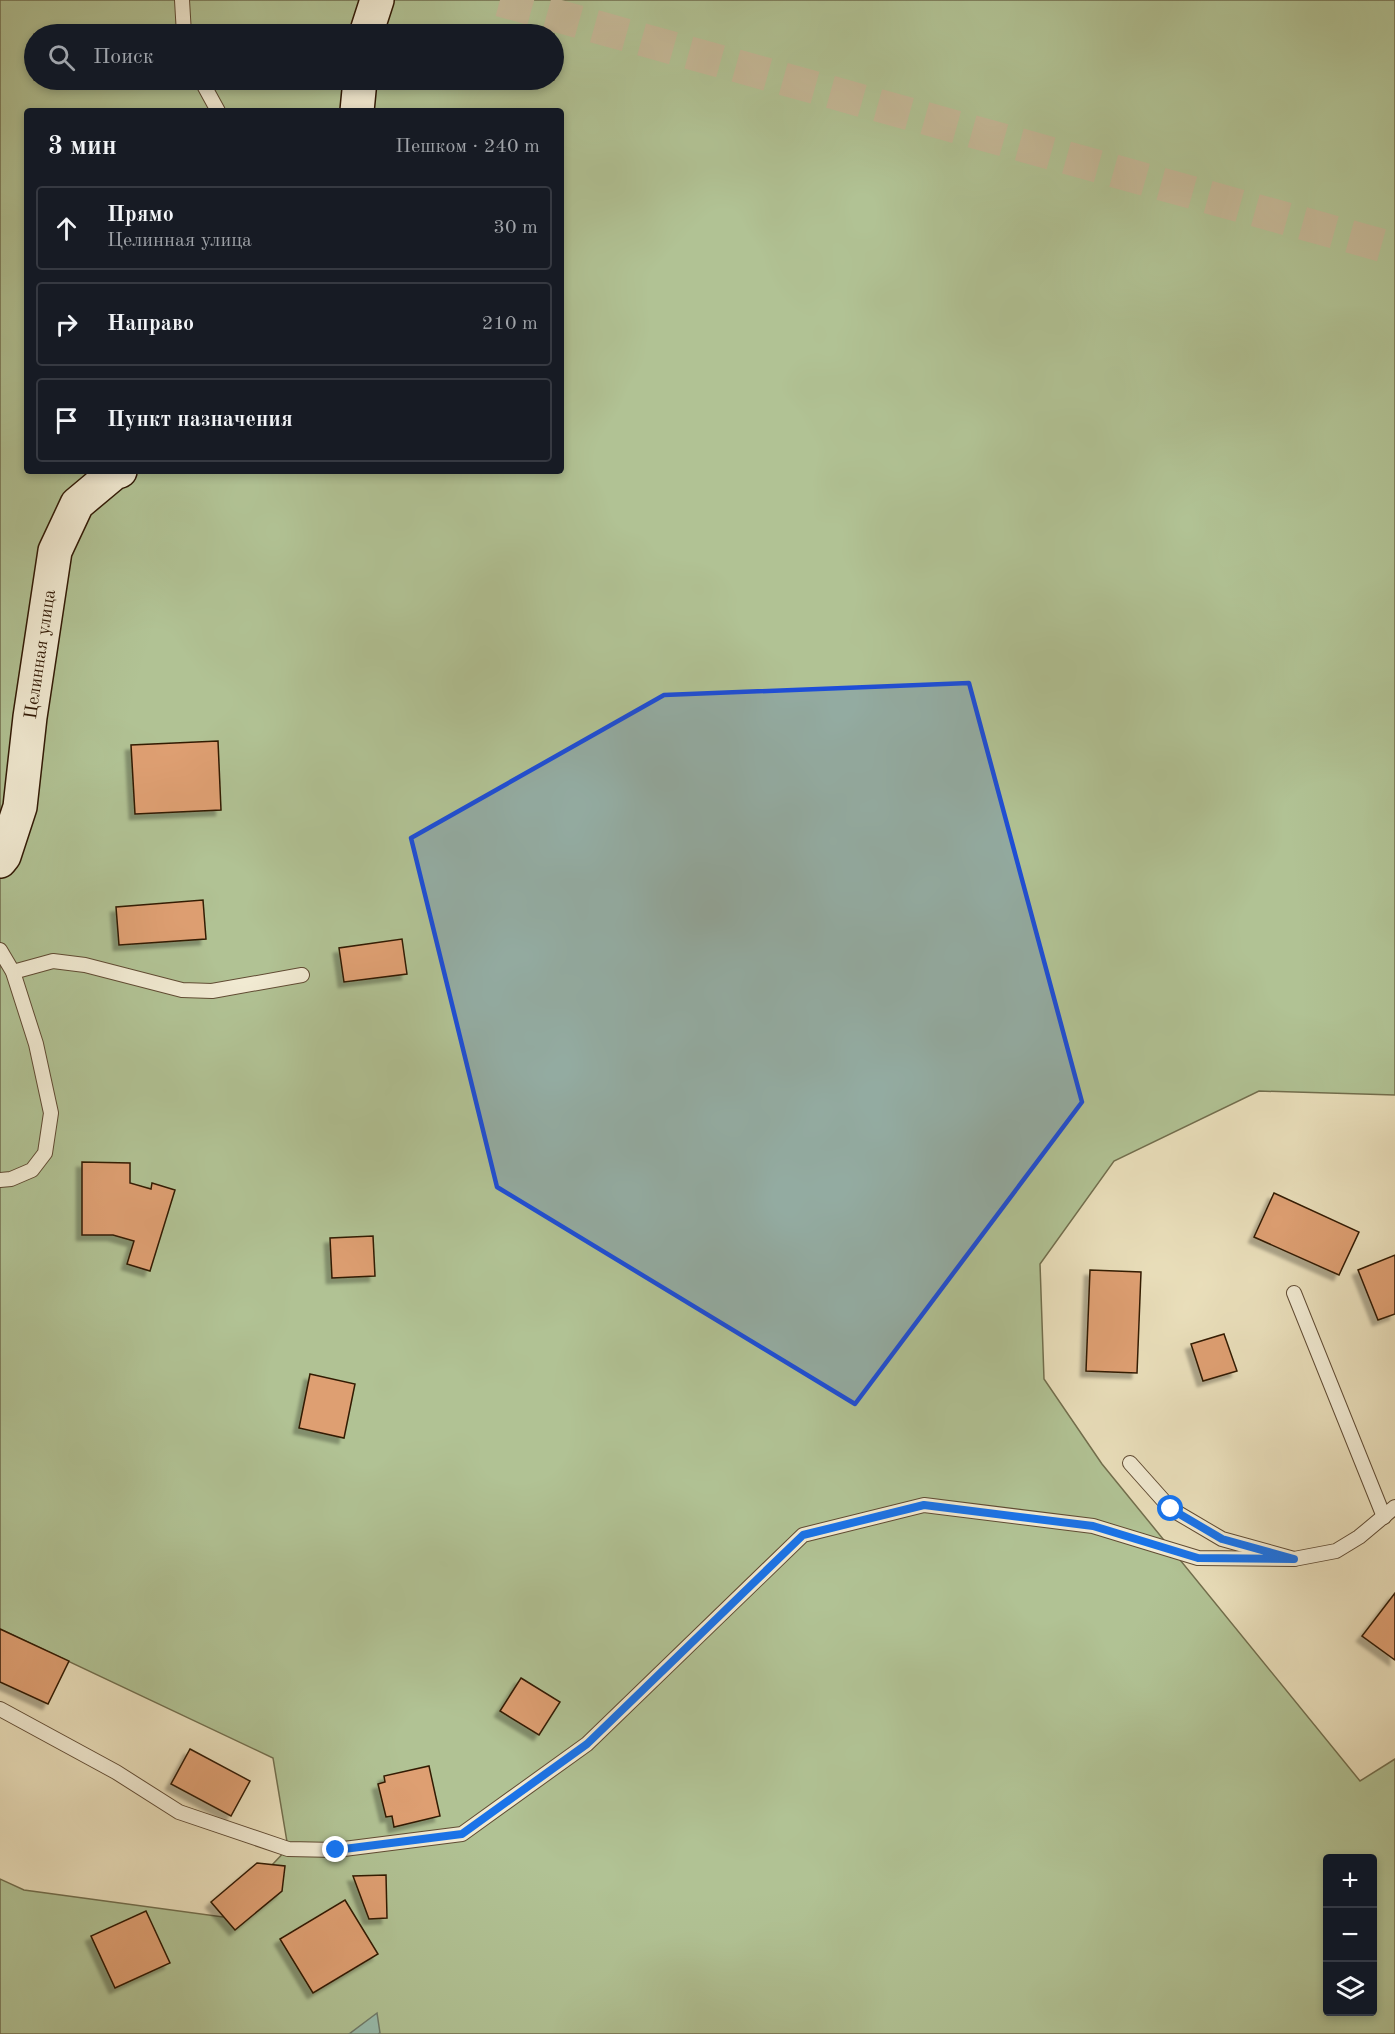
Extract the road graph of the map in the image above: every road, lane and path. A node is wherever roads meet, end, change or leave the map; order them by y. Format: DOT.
graph roads {
  1 [pos="182,0"];
  2 [pos="377,0"];
  3 [pos="183,24"];
  4 [pos="369,24"];
  5 [pos="206,90"];
  6 [pos="359,90"];
  7 [pos="216,108"];
  8 [pos="357,108"];
  9 [pos="113,474"];
  10 [pos="0,861"];
  11 [pos="0,950"];
  12 [pos="13,972"];
  13 [pos="302,975"];
  14 [pos="0,1180"];
  15 [pos="1294,1293"];
  16 [pos="1131,1463"];
  17 [pos="1395,1507"];
  18 [pos="1384,1517"];
  19 [pos="1294,1559"];
  20 [pos="0,1709"];
  1 -- 3 [label="lane"];
  2 -- 4 [label="street"];
  5 -- 7 [label="lane"];
  6 -- 8 [label="street"];
  9 -- 10 [label="street, Целинная улица"];
  11 -- 12 [label="lane"];
  12 -- 13 [label="lane"];
  12 -- 14 [label="lane"];
  15 -- 18 [label="lane"];
  16 -- 19 [label="lane"];
  17 -- 18 [label="lane"];
  18 -- 19 [label="lane"];
  19 -- 20 [label="lane"];
}
